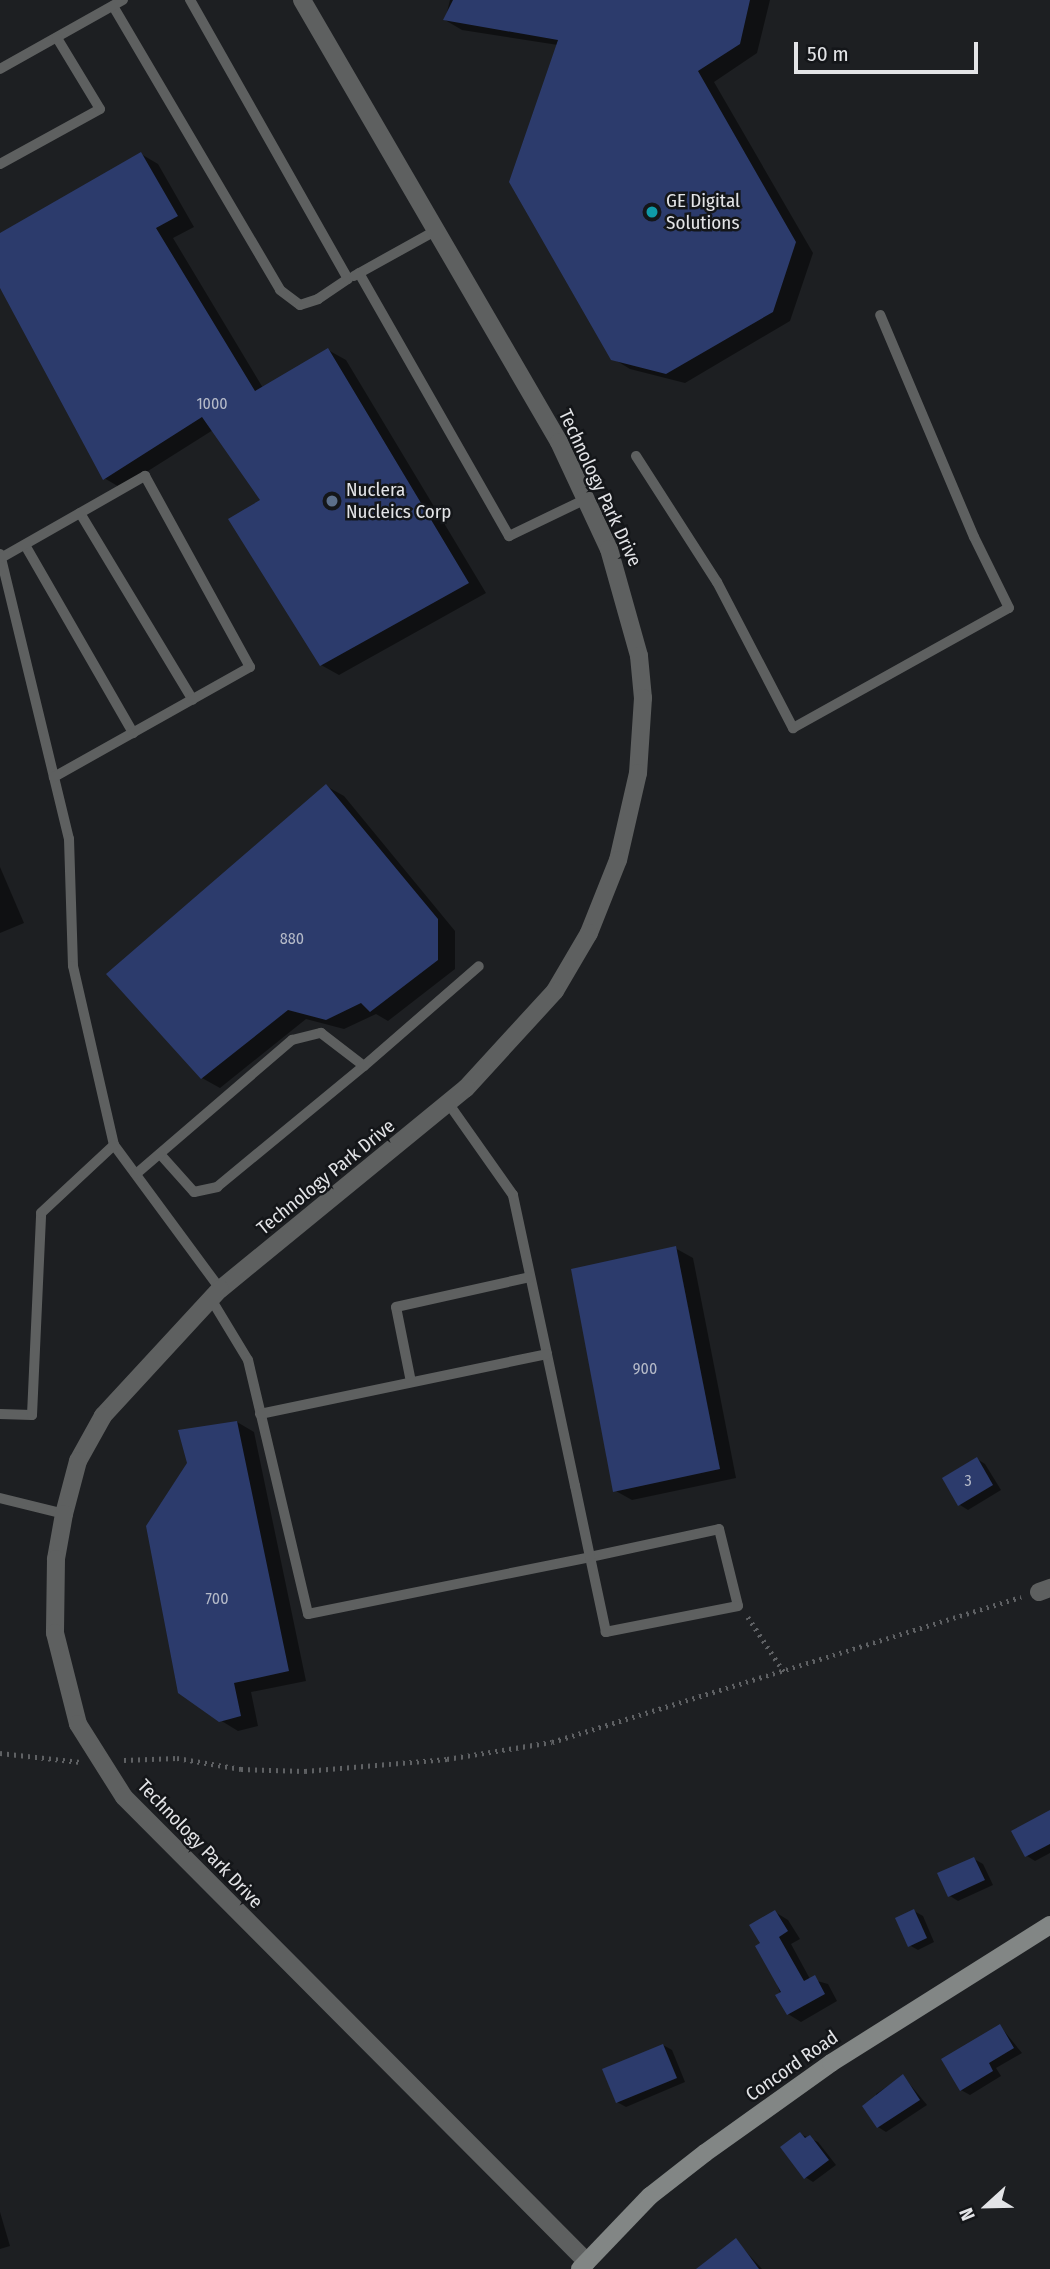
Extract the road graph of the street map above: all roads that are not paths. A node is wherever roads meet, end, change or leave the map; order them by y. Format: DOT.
graph roads {
  1 [pos="190,0"];
  2 [pos="302,0"];
  3 [pos="118,3"];
  4 [pos="57,38"];
  5 [pos="0,69"];
  6 [pos="0,164"];
  7 [pos="435,231"];
  8 [pos="359,273"];
  9 [pos="348,279"];
  10 [pos="880,315"];
  11 [pos="636,456"];
  12 [pos="586,499"];
  13 [pos="80,513"];
  14 [pos="25,545"];
  15 [pos="1,556"];
  16 [pos="192,700"];
  17 [pos="133,733"];
  18 [pos="54,777"];
  19 [pos="479,966"];
  20 [pos="364,1066"];
  21 [pos="448,1103"];
  22 [pos="114,1145"];
  23 [pos="160,1154"];
  24 [pos="136,1174"];
  25 [pos="530,1277"];
  26 [pos="216,1294"];
  27 [pos="547,1354"];
  28 [pos="411,1382"];
  29 [pos="0,1414"];
  30 [pos="260,1414"];
  31 [pos="0,1498"];
  32 [pos="64,1514"];
  33 [pos="590,1557"];
  34 [pos="1050,1925"];
  35 [pos="583,2266"];
  1 -- 9 [label="lane"];
  2 -- 7 [label="street, Technology Park Drive"];
  3 -- 4 [label="lane"];
  3 -- 9 [label="lane"];
  4 -- 5 [label="lane"];
  4 -- 6 [label="lane"];
  7 -- 8 [label="lane"];
  7 -- 12 [label="street, Technology Park Drive"];
  8 -- 9 [label="lane"];
  8 -- 12 [label="lane"];
  10 -- 11 [label="lane"];
  12 -- 21 [label="street, Technology Park Drive"];
  13 -- 14 [label="lane"];
  13 -- 16 [label="lane"];
  13 -- 16 [label="lane"];
  14 -- 15 [label="lane"];
  14 -- 17 [label="lane"];
  15 -- 18 [label="lane"];
  16 -- 17 [label="lane"];
  17 -- 18 [label="lane"];
  18 -- 22 [label="lane"];
  19 -- 20 [label="lane"];
  20 -- 23 [label="lane"];
  20 -- 23 [label="lane"];
  21 -- 25 [label="lane"];
  21 -- 26 [label="street, Technology Park Drive"];
  22 -- 24 [label="lane"];
  22 -- 29 [label="lane"];
  23 -- 24 [label="lane"];
  24 -- 26 [label="lane"];
  25 -- 27 [label="lane"];
  25 -- 28 [label="lane"];
  26 -- 30 [label="lane"];
  26 -- 32 [label="street, Technology Park Drive"];
  27 -- 28 [label="lane"];
  27 -- 33 [label="lane"];
  28 -- 30 [label="lane"];
  30 -- 33 [label="lane"];
  31 -- 32 [label="lane"];
  32 -- 35 [label="street, Technology Park Drive"];
  33 -- 33 [label="lane"];
  34 -- 35 [label="main road, Concord Road"];
}
